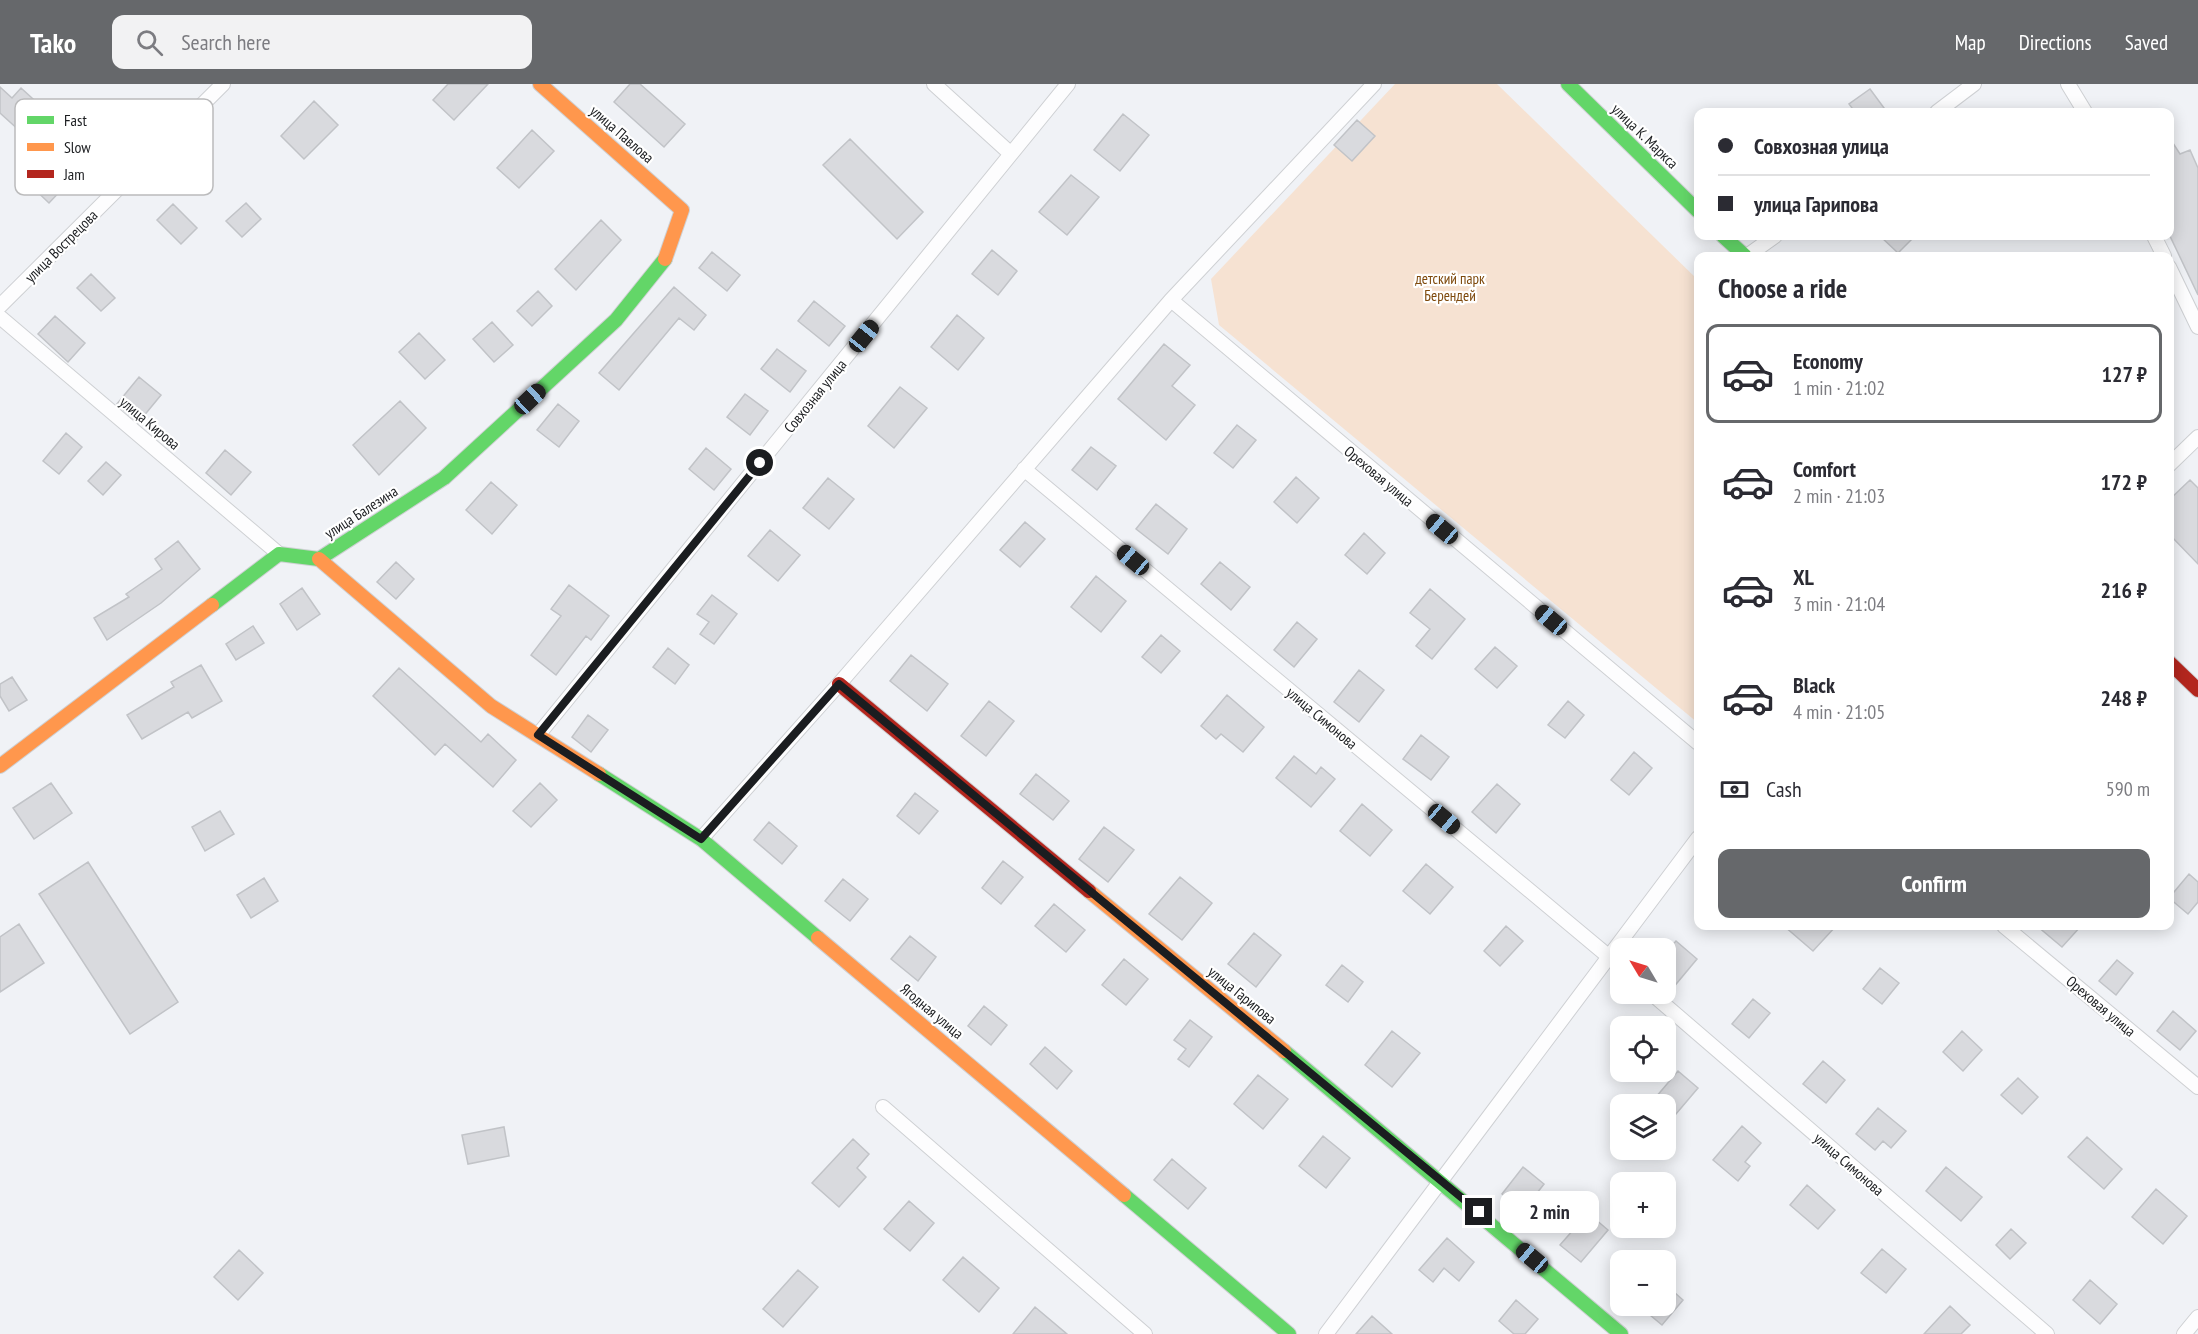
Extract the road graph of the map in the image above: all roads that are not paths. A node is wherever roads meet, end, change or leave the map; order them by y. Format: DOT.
graph roads {
  1 [pos="223,84"];
  2 [pos="540,84"];
  3 [pos="934,84"];
  4 [pos="1068,84"];
  5 [pos="1374,84"];
  6 [pos="1568,84"];
  7 [pos="1974,84"];
  8 [pos="2068,84"];
  9 [pos="208,99"];
  10 [pos="1942,108"];
  11 [pos="2083,108"];
  12 [pos="1011,154"];
  13 [pos="112,195"];
  14 [pos="1694,207"];
  15 [pos="682,210"];
  16 [pos="1728,240"];
  17 [pos="1769,240"];
  18 [pos="1741,252"];
  19 [pos="1752,252"];
  20 [pos="2174,277"];
  21 [pos="1171,300"];
  22 [pos="0,306"];
  23 [pos="0,317"];
  24 [pos="2198,327"];
  25 [pos="2198,437"];
  26 [pos="2174,460"];
  27 [pos="1024,469"];
  28 [pos="279,554"];
  29 [pos="319,559"];
  30 [pos="2174,667"];
  31 [pos="839,684"];
  32 [pos="2198,690"];
  33 [pos="538,735"];
  34 [pos="1694,740"];
  35 [pos="0,766"];
  36 [pos="701,839"];
  37 [pos="1694,843"];
  38 [pos="2009,930"];
  39 [pos="1608,956"];
  40 [pos="1664,1004"];
  41 [pos="2198,1087"];
  42 [pos="883,1107"];
  43 [pos="1443,1182"];
  44 [pos="2198,1317"];
  45 [pos="1145,1334"];
  46 [pos="1289,1334"];
  47 [pos="1326,1334"];
  48 [pos="1621,1334"];
  49 [pos="2047,1334"];
  50 [pos="2184,1334"];
  1 -- 9 [label="street, улица Вострецова"];
  2 -- 15 [label="street, улица Павлова"];
  3 -- 12 [label="street"];
  4 -- 12 [label="street, Совхозная улица"];
  5 -- 21 [label="street"];
  6 -- 14 [label="street, улица К. Маркса"];
  7 -- 10 [label="street"];
  8 -- 11 [label="street"];
  12 -- 33 [label="street, Совхозная улица"];
  13 -- 22 [label="street, улица Вострецова"];
  15 -- 29 [label="street, улица Балезина"];
  16 -- 18 [label="street"];
  17 -- 19 [label="street"];
  20 -- 24 [label="street"];
  21 -- 27 [label="street"];
  21 -- 34 [label="street, Ореховая улица"];
  23 -- 28 [label="street, улица Кирова"];
  25 -- 26 [label="street"];
  27 -- 31 [label="street"];
  27 -- 39 [label="street, улица Симонова"];
  28 -- 29 [label="street, улица Балезина"];
  28 -- 35 [label="street"];
  29 -- 33 [label="street"];
  30 -- 32 [label="street"];
  31 -- 36 [label="street"];
  31 -- 43 [label="street, улица Гарипова"];
  33 -- 36 [label="street, Ягодная улица"];
  36 -- 46 [label="street, Ягодная улица"];
  37 -- 39 [label="street"];
  38 -- 41 [label="street, Ореховая улица"];
  39 -- 43 [label="street"];
  40 -- 49 [label="street, улица Симонова"];
  42 -- 45 [label="street"];
  43 -- 47 [label="street"];
  43 -- 48 [label="street, улица Гарипова"];
  44 -- 50 [label="street"];
}
